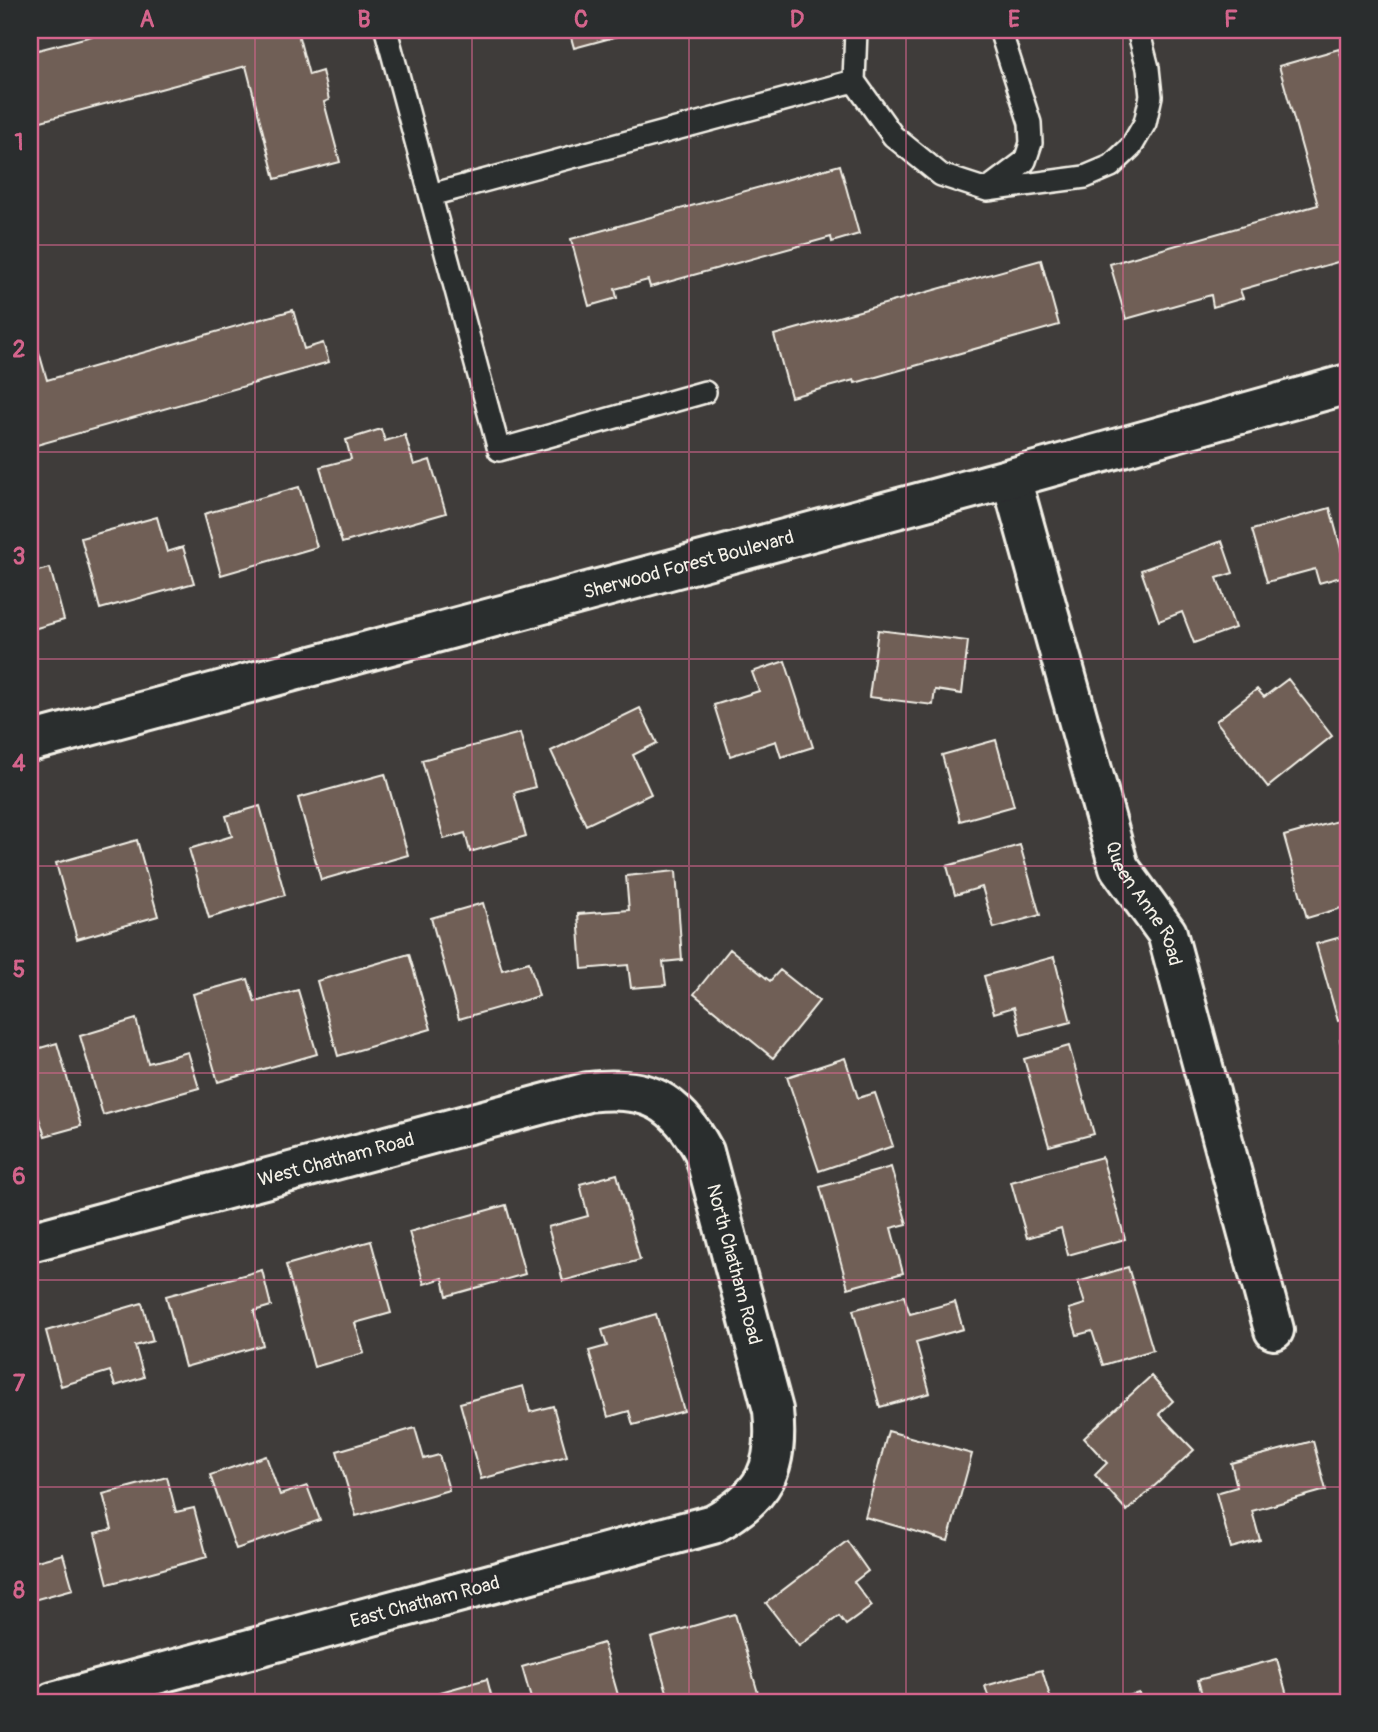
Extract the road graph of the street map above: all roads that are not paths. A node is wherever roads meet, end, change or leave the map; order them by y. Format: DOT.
graph roads {
  1 [pos="386,30"];
  2 [pos="856,30"];
  3 [pos="1000,30"];
  4 [pos="1138,30"];
  5 [pos="854,81"];
  6 [pos="987,190"];
  7 [pos="431,195"];
  8 [pos="1348,384"];
  9 [pos="705,392"];
  10 [pos="1011,478"];
  11 [pos="30,742"];
  12 [pos="643,1093"];
  13 [pos="30,1242"];
  14 [pos="1274,1330"];
  15 [pos="771,1464"];
  16 [pos="53,1702"];
  1 -- 7 [label="lane"];
  2 -- 5 [label="lane"];
  3 -- 6 [label="lane"];
  4 -- 6 [label="lane"];
  5 -- 6 [label="lane"];
  5 -- 7 [label="lane"];
  7 -- 9 [label="lane"];
  8 -- 10 [label="street, Sherwood Forest Boulevard"];
  10 -- 11 [label="street, Sherwood Forest Boulevard"];
  10 -- 14 [label="street, Queen Anne Road"];
  12 -- 13 [label="street, West Chatham Road"];
  12 -- 15 [label="street, North Chatham Road"];
  15 -- 16 [label="street, East Chatham Road"];
}
